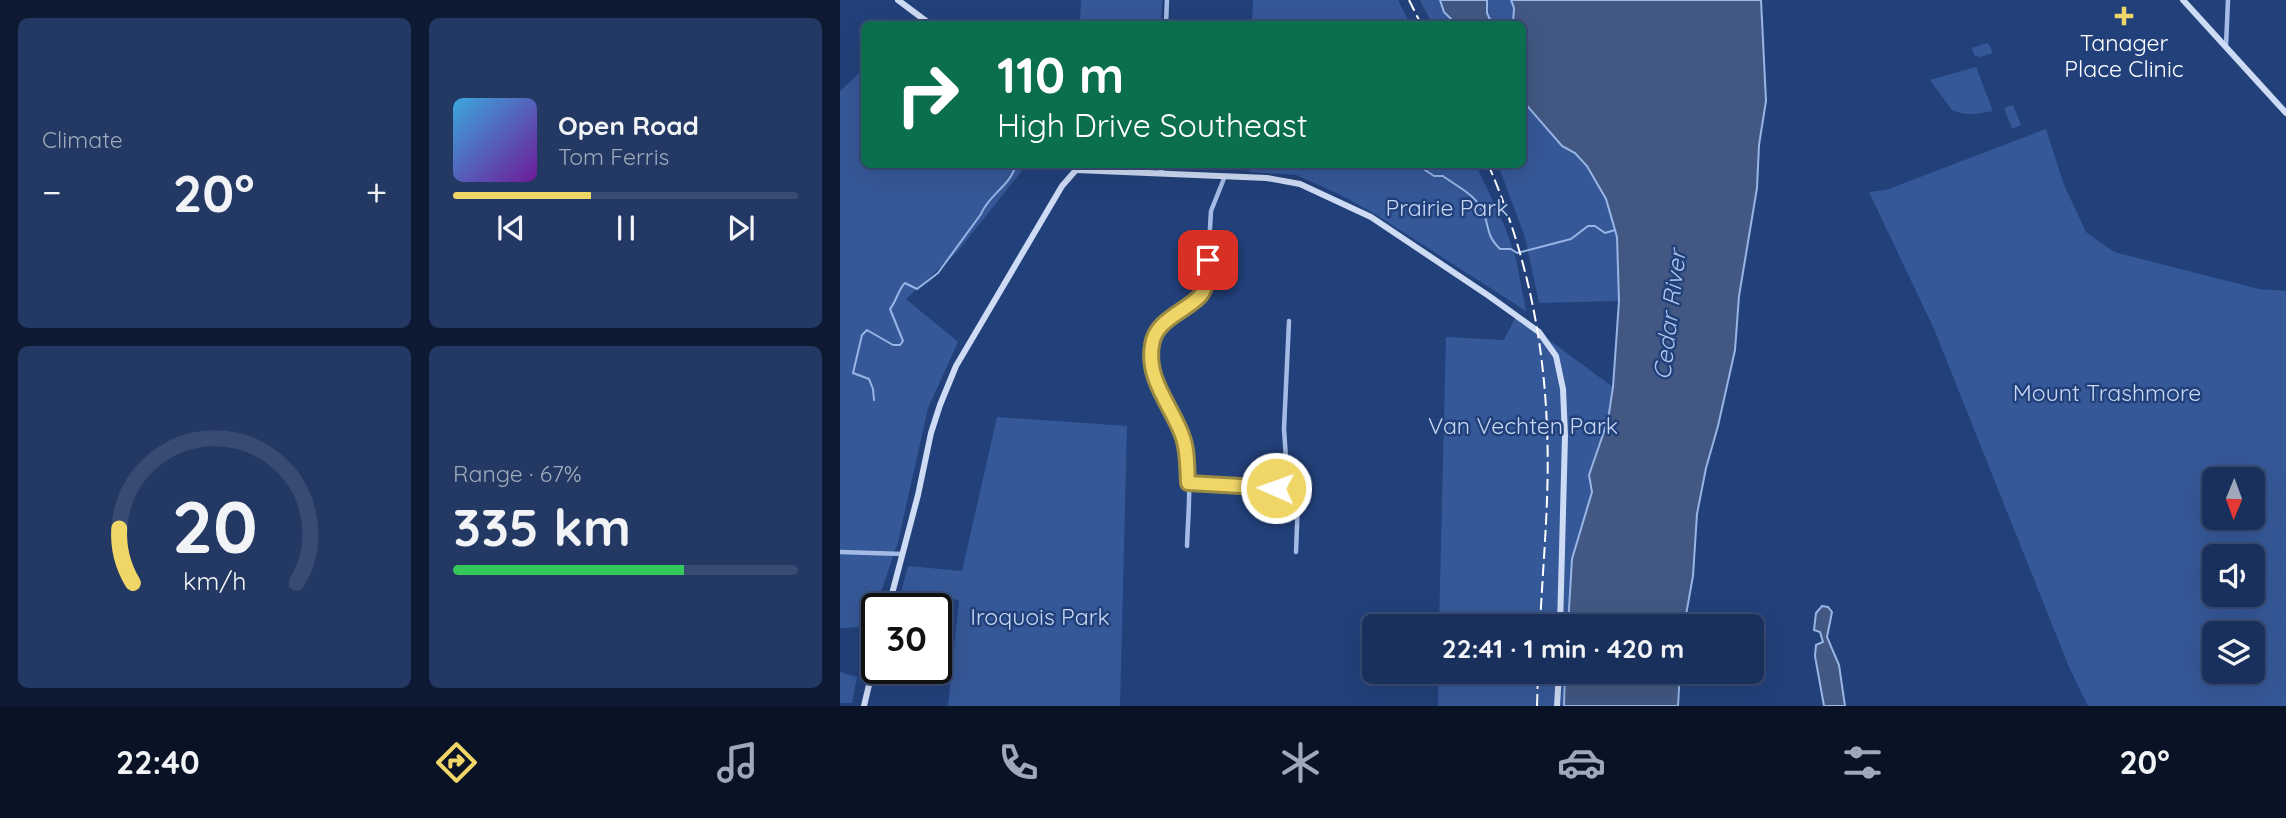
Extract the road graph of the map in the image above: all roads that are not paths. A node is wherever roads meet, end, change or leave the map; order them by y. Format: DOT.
graph roads {
  1 [pos="898,0"];
  2 [pos="1167,0"];
  3 [pos="2183,0"];
  4 [pos="2228,0"];
  5 [pos="926,21"];
  6 [pos="1166,21"];
  7 [pos="2226,47"];
  8 [pos="2286,113"];
  9 [pos="1072,168"];
  10 [pos="1088,168"];
  11 [pos="1162,168"];
  12 [pos="1161,173"];
  13 [pos="1225,176"];
  14 [pos="1289,321"];
  15 [pos="1289,482"];
  16 [pos="1188,483"];
  17 [pos="1187,546"];
  18 [pos="840,551"];
  19 [pos="1296,552"];
  20 [pos="904,554"];
  21 [pos="893,593"];
  22 [pos="1560,614"];
  23 [pos="869,684"];
  24 [pos="1558,684"];
  25 [pos="864,706"];
  26 [pos="1557,706"];
  1 -- 5 [label="street"];
  2 -- 6 [label="street"];
  3 -- 7 [label="street"];
  4 -- 7 [label="street"];
  7 -- 8 [label="street"];
  9 -- 20 [label="street"];
  10 -- 12 [label="street"];
  11 -- 12 [label="street"];
  12 -- 13 [label="street"];
  13 -- 16 [label="street"];
  13 -- 22 [label="street"];
  14 -- 15 [label="street"];
  15 -- 16 [label="street"];
  15 -- 19 [label="street"];
  16 -- 17 [label="street"];
  18 -- 20 [label="street"];
  20 -- 21 [label="street"];
  23 -- 25 [label="street"];
  24 -- 26 [label="street"];
}
